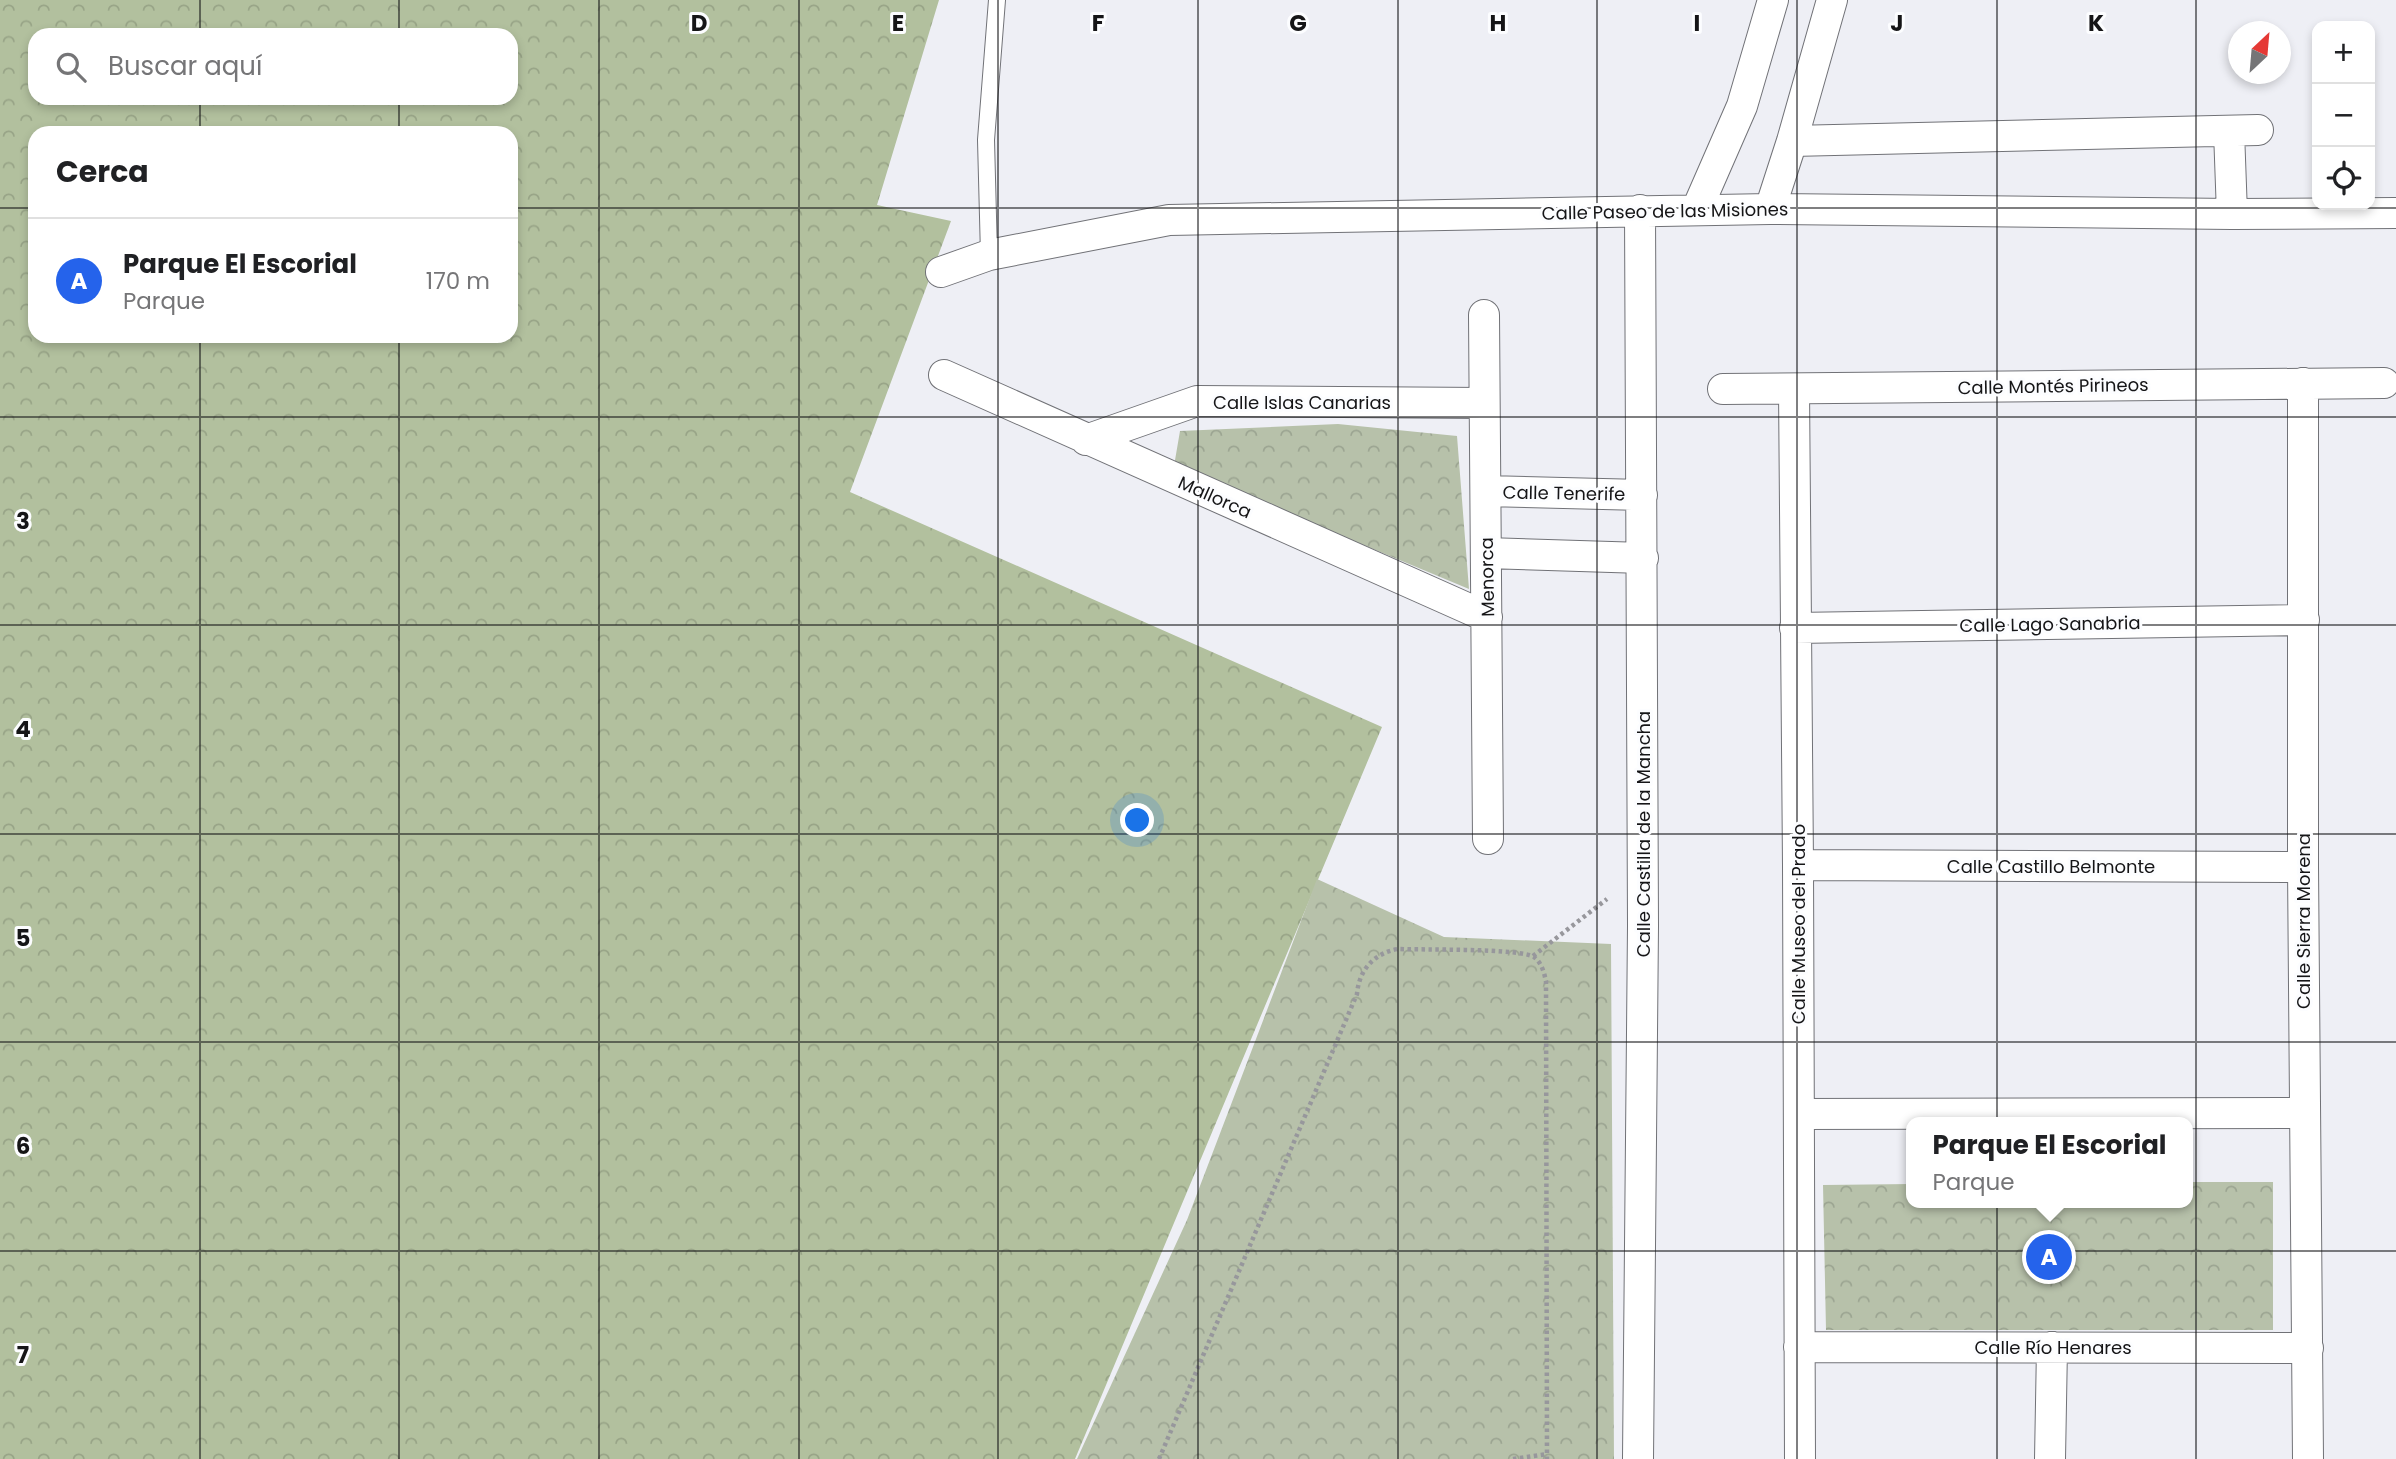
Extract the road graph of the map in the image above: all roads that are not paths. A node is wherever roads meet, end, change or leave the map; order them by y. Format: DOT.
graph roads {
  1 [pos="997,0"];
  2 [pos="1773,0"];
  3 [pos="1832,0"];
  4 [pos="2258,130"];
  5 [pos="2229,131"];
  6 [pos="1792,141"];
  7 [pos="1696,209"];
  8 [pos="1770,209"];
  9 [pos="1640,210"];
  10 [pos="2396,213"];
  11 [pos="2232,214"];
  12 [pos="989,255"];
  13 [pos="941,272"];
  14 [pos="1485,315"];
  15 [pos="944,375"];
  16 [pos="2303,383"];
  17 [pos="2384,383"];
  18 [pos="1723,389"];
  19 [pos="1794,389"];
  20 [pos="1484,402"];
  21 [pos="1086,440"];
  22 [pos="1486,491"];
  23 [pos="1642,495"];
  24 [pos="1486,554"];
  25 [pos="1643,558"];
  26 [pos="1487,617"];
  27 [pos="2304,620"];
  28 [pos="1795,628"];
  29 [pos="1488,839"];
  30 [pos="1798,865"];
  31 [pos="2303,867"];
  32 [pos="2304,1113"];
  33 [pos="1800,1114"];
  34 [pos="1799,1347"];
  35 [pos="2052,1347"];
  36 [pos="2308,1348"];
  37 [pos="1638,1459"];
  38 [pos="1800,1459"];
  39 [pos="2050,1459"];
  40 [pos="2308,1459"];
  1 -- 12 [label="lane"];
  2 -- 7 [label="street"];
  3 -- 6 [label="street"];
  4 -- 5 [label="street"];
  5 -- 6 [label="street"];
  5 -- 11 [label="street"];
  6 -- 8 [label="street"];
  7 -- 8 [label="street, Calle Paseo de las Misiones"];
  7 -- 9 [label="street, Calle Paseo de las Misiones"];
  8 -- 11 [label="street, Calle Paseo de las Misiones"];
  9 -- 12 [label="street, Calle Paseo de las Misiones"];
  9 -- 23 [label="street, Calle Castilla de la Mancha"];
  10 -- 11 [label="street, Calle Paseo de las Misiones"];
  12 -- 13 [label="street, Calle Paseo de las Misiones"];
  14 -- 20 [label="street, Menorca"];
  15 -- 21 [label="street, Mallorca"];
  16 -- 17 [label="street, Calle Montés Pirineos"];
  16 -- 19 [label="street, Calle Montés Pirineos"];
  16 -- 27 [label="street, Calle Sierra Morena"];
  18 -- 19 [label="street, Calle Montés Pirineos"];
  19 -- 28 [label="street, Calle Museo del Prado"];
  20 -- 21 [label="street, Calle Islas Canarias"];
  20 -- 22 [label="street, Menorca"];
  21 -- 26 [label="street, Mallorca"];
  22 -- 23 [label="street, Calle Tenerife"];
  22 -- 24 [label="street, Menorca"];
  23 -- 25 [label="street, Calle Castilla de la Mancha"];
  24 -- 25 [label="street"];
  24 -- 26 [label="street, Menorca"];
  25 -- 37 [label="street, Calle Castilla de la Mancha"];
  26 -- 29 [label="street, Menorca"];
  27 -- 28 [label="street, Calle Lago Sanabria"];
  27 -- 31 [label="street, Calle Sierra Morena"];
  28 -- 30 [label="street, Calle Museo del Prado"];
  30 -- 31 [label="street, Calle Castillo Belmonte"];
  30 -- 33 [label="street, Calle Museo del Prado"];
  31 -- 32 [label="street, Calle Sierra Morena"];
  32 -- 33 [label="street"];
  32 -- 36 [label="street, Calle Sierra Morena"];
  33 -- 34 [label="street, Calle Museo del Prado"];
  34 -- 35 [label="street, Calle Río Henares"];
  34 -- 38 [label="street, Calle Museo del Prado"];
  35 -- 36 [label="street, Calle Río Henares"];
  35 -- 39 [label="street"];
  36 -- 40 [label="street, Calle Sierra Morena"];
}
